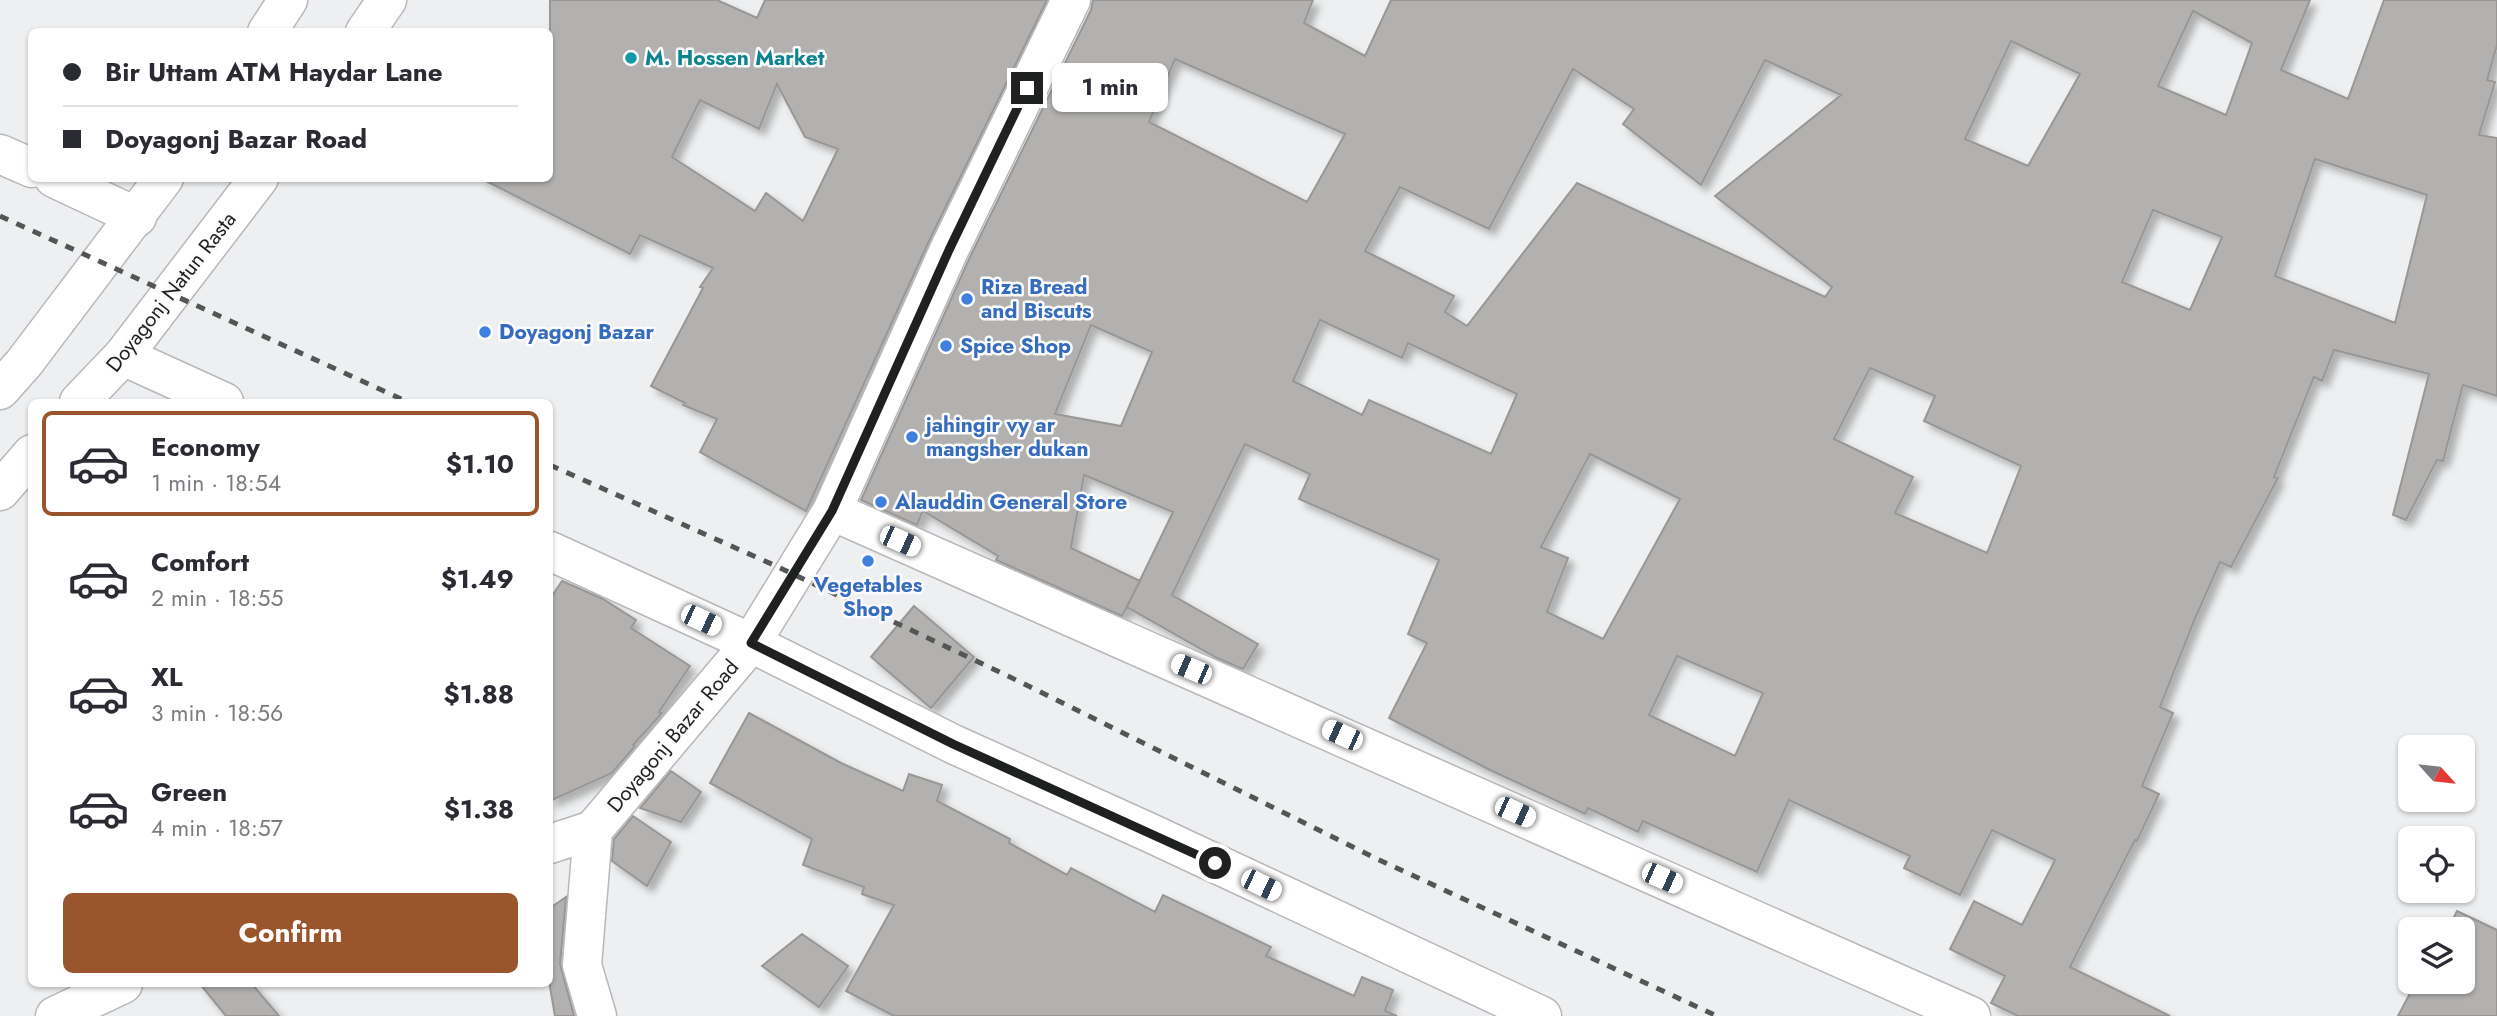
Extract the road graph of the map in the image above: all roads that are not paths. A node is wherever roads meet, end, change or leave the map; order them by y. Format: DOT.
graph roads {
  1 [pos="288,0"];
  2 [pos="387,0"];
  3 [pos="1071,0"];
  4 [pos="270,28"];
  5 [pos="368,28"];
  6 [pos="0,153"];
  7 [pos="28,166"];
  8 [pos="63,182"];
  9 [pos="161,182"];
  10 [pos="256,182"];
  11 [pos="137,216"];
  12 [pos="123,356"];
  13 [pos="0,390"];
  14 [pos="82,399"];
  15 [pos="217,399"];
  16 [pos="28,459"];
  17 [pos="0,491"];
  18 [pos="832,511"];
  19 [pos="553,552"];
  20 [pos="751,643"];
  21 [pos="593,830"];
  22 [pos="553,843"];
  23 [pos="117,987"];
  24 [pos="55,1016"];
  25 [pos="597,1016"];
  26 [pos="1542,1016"];
  27 [pos="1971,1016"];
  1 -- 4 [label="street"];
  2 -- 5 [label="street"];
  3 -- 18 [label="street, Doyagonj Bazar Road"];
  6 -- 7 [label="street"];
  8 -- 11 [label="street"];
  9 -- 11 [label="street"];
  10 -- 12 [label="street, Doyagonj Natun Rasta"];
  11 -- 13 [label="street"];
  12 -- 14 [label="street, Doyagonj Natun Rasta"];
  12 -- 15 [label="street"];
  16 -- 17 [label="street"];
  18 -- 20 [label="street, Doyagonj Bazar Road"];
  18 -- 27 [label="street"];
  19 -- 20 [label="street"];
  20 -- 21 [label="street, Doyagonj Bazar Road"];
  20 -- 26 [label="street"];
  21 -- 22 [label="street, Doyagonj Bazar Road"];
  21 -- 25 [label="street"];
  23 -- 24 [label="street"];
}
